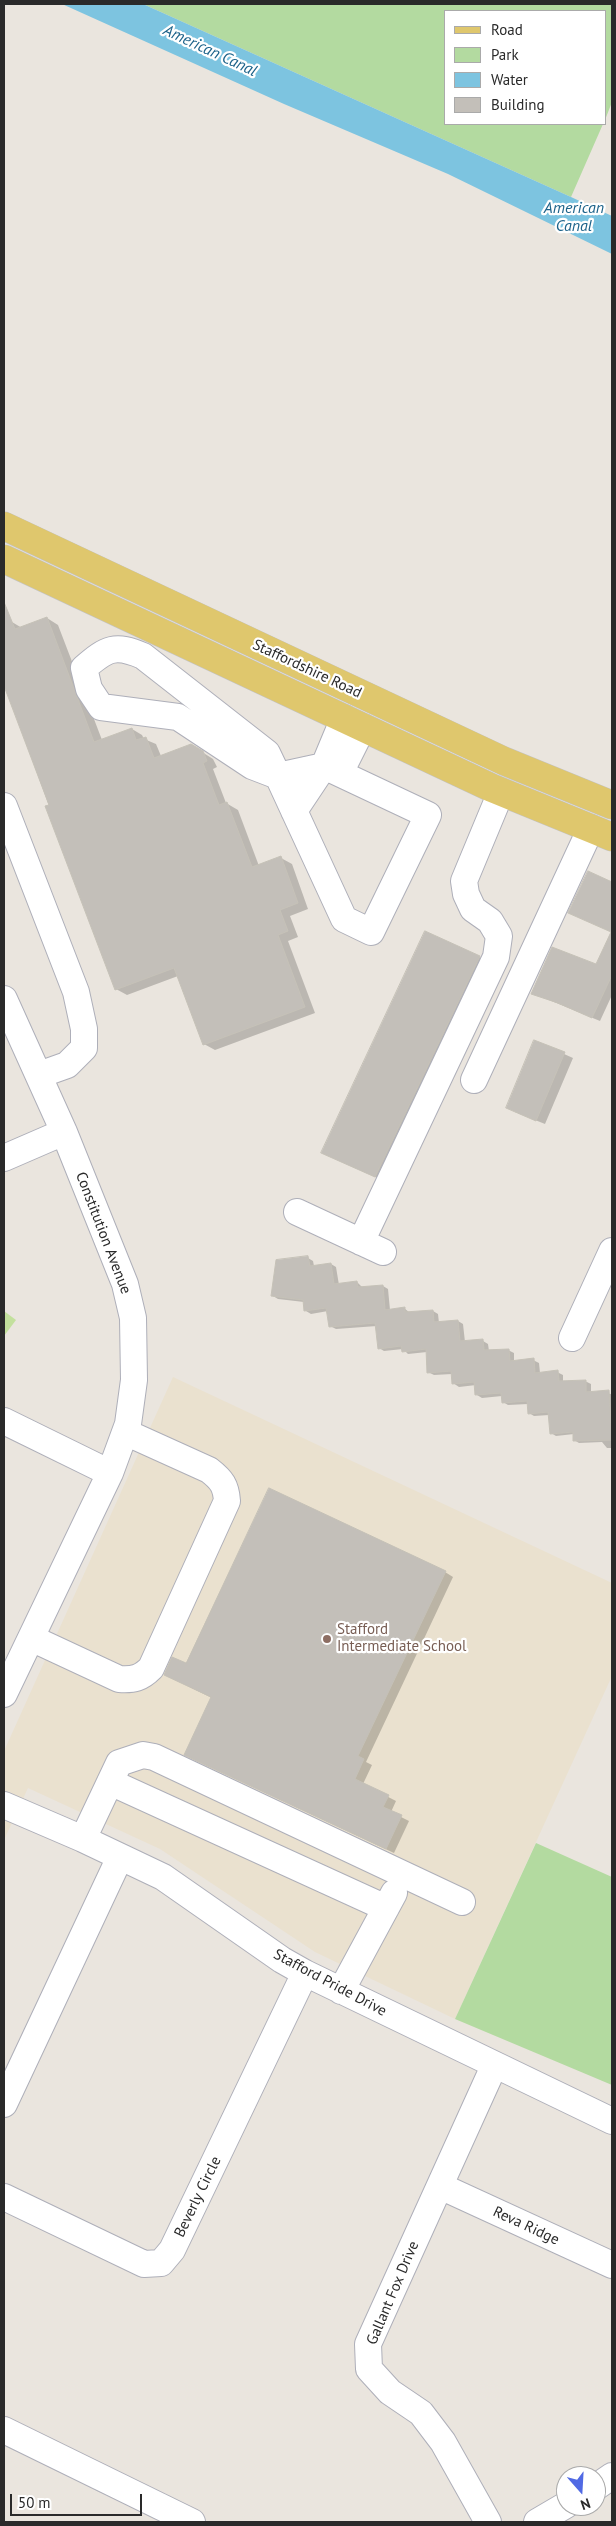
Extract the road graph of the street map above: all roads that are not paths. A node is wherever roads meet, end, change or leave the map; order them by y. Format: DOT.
graph roads {
  1 [pos="4,526"];
  2 [pos="4,559"];
  3 [pos="353,723"];
  4 [pos="332,770"];
  5 [pos="278,776"];
  6 [pos="501,792"];
  7 [pos="4,806"];
  8 [pos="612,806"];
  9 [pos="294,811"];
  10 [pos="602,833"];
  11 [pos="5,1004"];
  12 [pos="38,1075"];
  13 [pos="474,1080"];
  14 [pos="64,1132"];
  15 [pos="4,1158"];
  16 [pos="297,1212"];
  17 [pos="612,1251"];
  18 [pos="572,1338"];
  19 [pos="4,1421"];
  20 [pos="125,1432"];
  21 [pos="110,1472"];
  22 [pos="31,1638"];
  23 [pos="4,1694"];
  24 [pos="110,1782"];
  25 [pos="4,1805"];
  26 [pos="84,1839"];
  27 [pos="120,1857"];
  28 [pos="404,1875"];
  29 [pos="462,1902"];
  30 [pos="386,1908"];
  31 [pos="305,1973"];
  32 [pos="341,1990"];
  33 [pos="494,2066"];
  34 [pos="4,2104"];
  35 [pos="612,2121"];
  36 [pos="440,2186"];
  37 [pos="4,2197"];
  38 [pos="612,2265"];
  39 [pos="4,2430"];
  40 [pos="556,2511"];
  41 [pos="192,2522"];
  42 [pos="488,2522"];
  43 [pos="537,2522"];
  1 -- 8 [label="main road, Staffordshire Road"];
  2 -- 3 [label="main road, Staffordshire Road"];
  3 -- 4 [label="street"];
  3 -- 6 [label="main road, Staffordshire Road"];
  4 -- 5 [label="street"];
  4 -- 9 [label="street"];
  4 -- 9 [label="street"];
  5 -- 5 [label="street"];
  5 -- 9 [label="street"];
  6 -- 10 [label="main road, Staffordshire Road"];
  6 -- 16 [label="street"];
  7 -- 12 [label="street"];
  10 -- 13 [label="street"];
  11 -- 12 [label="street, Constitution Avenue"];
  12 -- 14 [label="street, Constitution Avenue"];
  14 -- 15 [label="street"];
  14 -- 20 [label="street, Constitution Avenue"];
  17 -- 18 [label="street"];
  19 -- 21 [label="street"];
  20 -- 21 [label="street, Constitution Avenue"];
  20 -- 22 [label="street"];
  21 -- 22 [label="street, Constitution Avenue"];
  22 -- 23 [label="street, Constitution Avenue"];
  24 -- 26 [label="street"];
  24 -- 28 [label="street"];
  24 -- 30 [label="street"];
  25 -- 26 [label="street, Stafford Pride Drive"];
  26 -- 27 [label="street, Stafford Pride Drive"];
  27 -- 31 [label="street, Stafford Pride Drive"];
  27 -- 34 [label="street"];
  28 -- 29 [label="street"];
  28 -- 30 [label="street"];
  30 -- 32 [label="street"];
  31 -- 32 [label="street, Stafford Pride Drive"];
  31 -- 37 [label="street, Beverly Circle"];
  32 -- 33 [label="street, Stafford Pride Drive"];
  33 -- 35 [label="street, Stafford Pride Drive"];
  33 -- 36 [label="street, Gallant Fox Drive"];
  36 -- 38 [label="street, Reva Ridge"];
  36 -- 42 [label="street, Gallant Fox Drive"];
  39 -- 41 [label="street"];
  40 -- 43 [label="street"];
}
